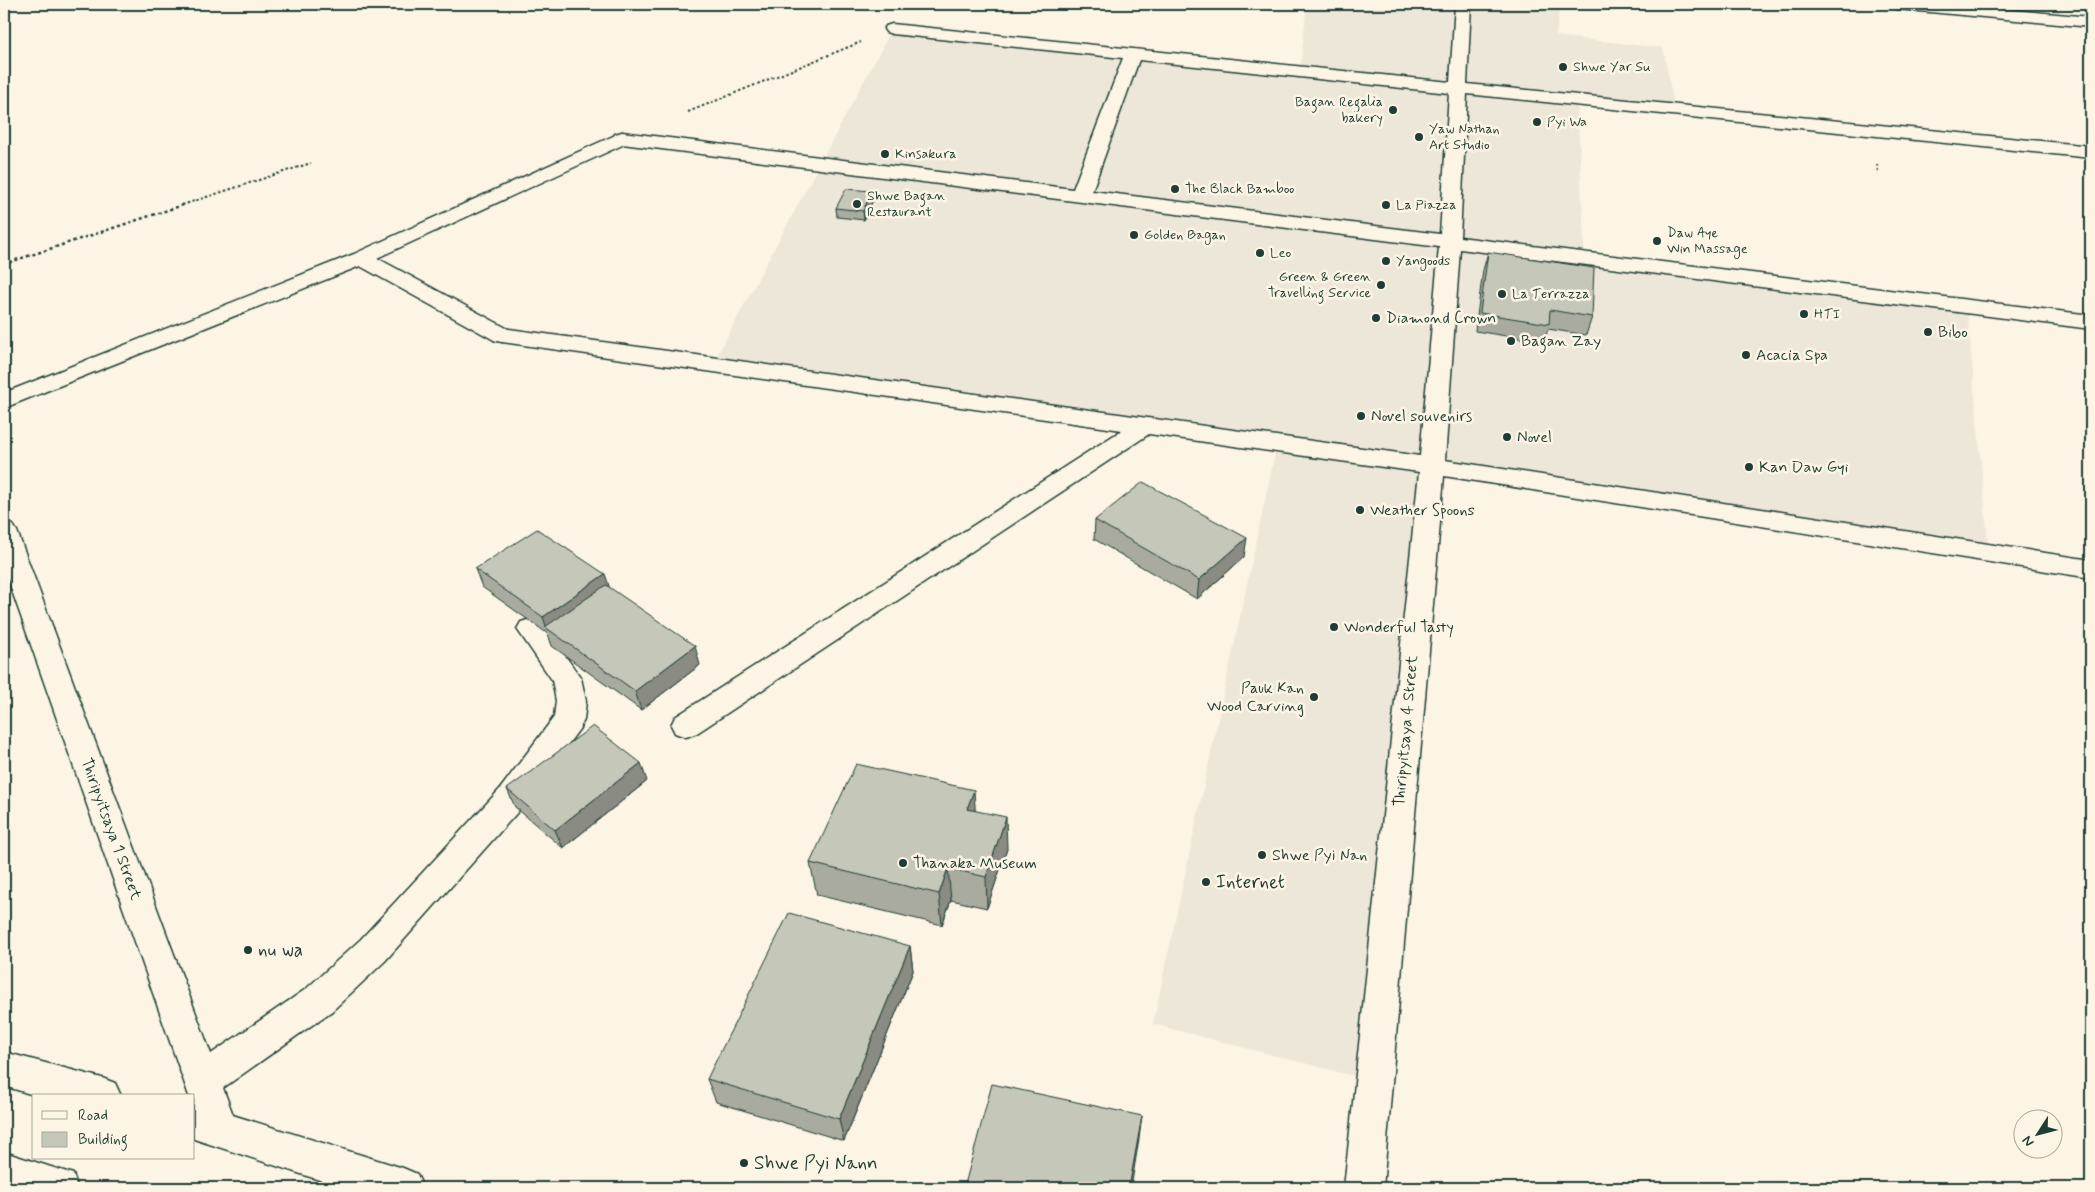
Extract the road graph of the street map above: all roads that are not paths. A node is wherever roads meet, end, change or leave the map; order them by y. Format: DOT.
graph roads {
  1 [pos="1463,4"];
  2 [pos="1897,4"];
  3 [pos="2091,22"];
  4 [pos="892,29"];
  5 [pos="1133,54"];
  6 [pos="1458,88"];
  7 [pos="2091,152"];
  8 [pos="1080,196"];
  9 [pos="1450,242"];
  10 [pos="361,258"];
  11 [pos="2091,322"];
  12 [pos="4,401"];
  13 [pos="1146,425"];
  14 [pos="1432,466"];
  15 [pos="4,531"];
  16 [pos="2091,569"];
  17 [pos="530,629"];
  18 [pos="686,725"];
  19 [pos="4,1069"];
  20 [pos="203,1081"];
  21 [pos="95,1094"];
  22 [pos="206,1124"];
  23 [pos="4,1171"];
  24 [pos="59,1188"];
  25 [pos="403,1188"];
  26 [pos="1363,1188"];
  1 -- 6 [label="street, Thiripyitsaya 4 Street"];
  2 -- 3 [label="street"];
  4 -- 5 [label="street"];
  5 -- 6 [label="street"];
  5 -- 8 [label="street"];
  6 -- 7 [label="street"];
  6 -- 9 [label="street, Thiripyitsaya 4 Street"];
  8 -- 9 [label="street"];
  8 -- 10 [label="street"];
  9 -- 11 [label="street"];
  9 -- 14 [label="street, Thiripyitsaya 4 Street"];
  10 -- 12 [label="street"];
  10 -- 13 [label="street"];
  13 -- 14 [label="street"];
  13 -- 18 [label="street"];
  14 -- 16 [label="street"];
  14 -- 26 [label="street, Thiripyitsaya 4 Street"];
  15 -- 20 [label="street, Thiripyitsaya 1 Street"];
  17 -- 20 [label="street"];
  19 -- 21 [label="street"];
  20 -- 22 [label="street, Thiripyitsaya 1 Street"];
  22 -- 25 [label="street"];
  23 -- 24 [label="street"];
}
